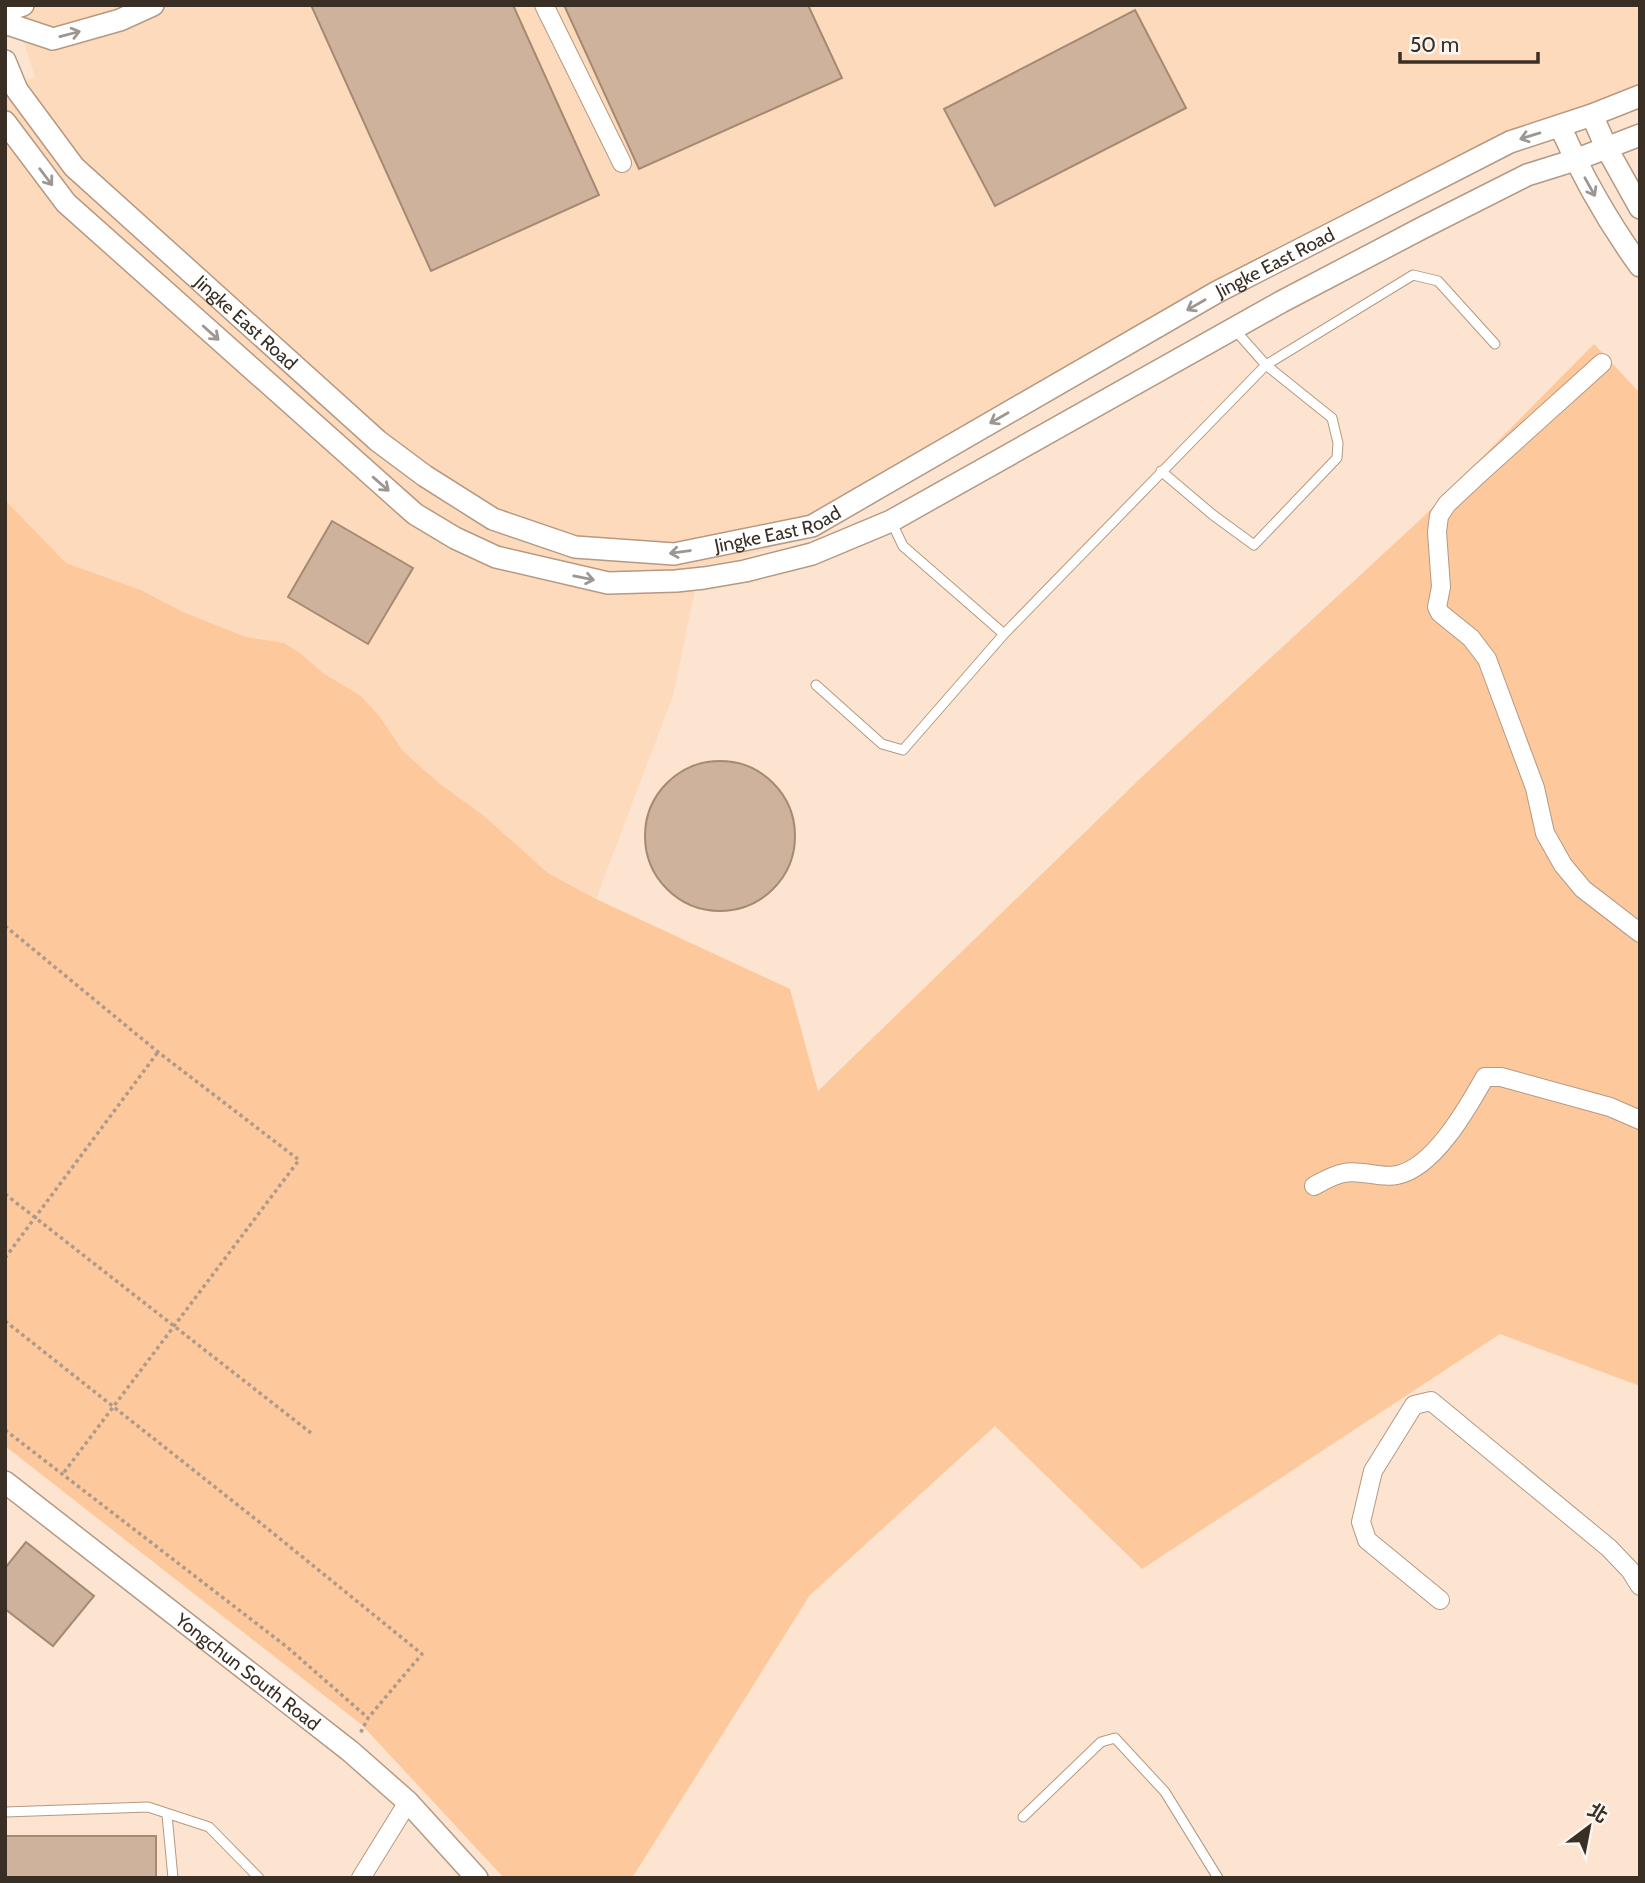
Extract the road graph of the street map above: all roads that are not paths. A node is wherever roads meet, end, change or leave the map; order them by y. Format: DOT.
graph roads {
  1 [pos="23,5"];
  2 [pos="153,5"];
  3 [pos="544,5"];
  4 [pos="5,11"];
  5 [pos="5,23"];
  6 [pos="5,61"];
  7 [pos="1640,96"];
  8 [pos="1592,115"];
  9 [pos="5,122"];
  10 [pos="1560,126"];
  11 [pos="1640,135"];
  12 [pos="1606,146"];
  13 [pos="1575,160"];
  14 [pos="622,163"];
  15 [pos="1640,208"];
  16 [pos="1640,266"];
  17 [pos="1235,330"];
  18 [pos="1495,344"];
  19 [pos="1602,363"];
  20 [pos="1266,365"];
  21 [pos="1161,471"];
  22 [pos="891,521"];
  23 [pos="1004,635"];
  24 [pos="816,685"];
  25 [pos="1640,933"];
  26 [pos="1640,1120"];
  27 [pos="1314,1185"];
  28 [pos="5,1482"];
  29 [pos="1640,1586"];
  30 [pos="1440,1600"];
  31 [pos="408,1802"];
  32 [pos="5,1812"];
  33 [pos="167,1815"];
  34 [pos="1023,1817"];
  35 [pos="173,1878"];
  36 [pos="259,1878"];
  37 [pos="361,1878"];
  38 [pos="477,1878"];
  39 [pos="1219,1878"];
  1 -- 4 [label="street"];
  5 -- 2 [label="street, one-way"];
  3 -- 14 [label="street"];
  10 -- 6 [label="street, Jingke East Road, one-way"];
  7 -- 8 [label="street, Jingke East Road"];
  8 -- 10 [label="street, Jingke East Road"];
  8 -- 12 [label="street"];
  9 -- 22 [label="street, Jingke East Road, one-way"];
  10 -- 13 [label="street"];
  11 -- 12 [label="street, Jingke East Road"];
  12 -- 13 [label="street, Jingke East Road"];
  12 -- 15 [label="street"];
  13 -- 16 [label="street, one-way"];
  13 -- 17 [label="street, Jingke East Road"];
  17 -- 20 [label="lane"];
  17 -- 22 [label="street, Jingke East Road"];
  18 -- 20 [label="lane"];
  19 -- 25 [label="street"];
  20 -- 21 [label="lane"];
  20 -- 21 [label="lane"];
  21 -- 23 [label="lane"];
  22 -- 23 [label="lane"];
  23 -- 24 [label="lane"];
  26 -- 27 [label="street"];
  28 -- 31 [label="street, Yongchun South Road"];
  29 -- 30 [label="street"];
  31 -- 37 [label="street"];
  31 -- 38 [label="street, Yongchun South Road"];
  32 -- 33 [label="lane"];
  33 -- 35 [label="lane"];
  33 -- 36 [label="lane"];
  34 -- 39 [label="lane"];
}
